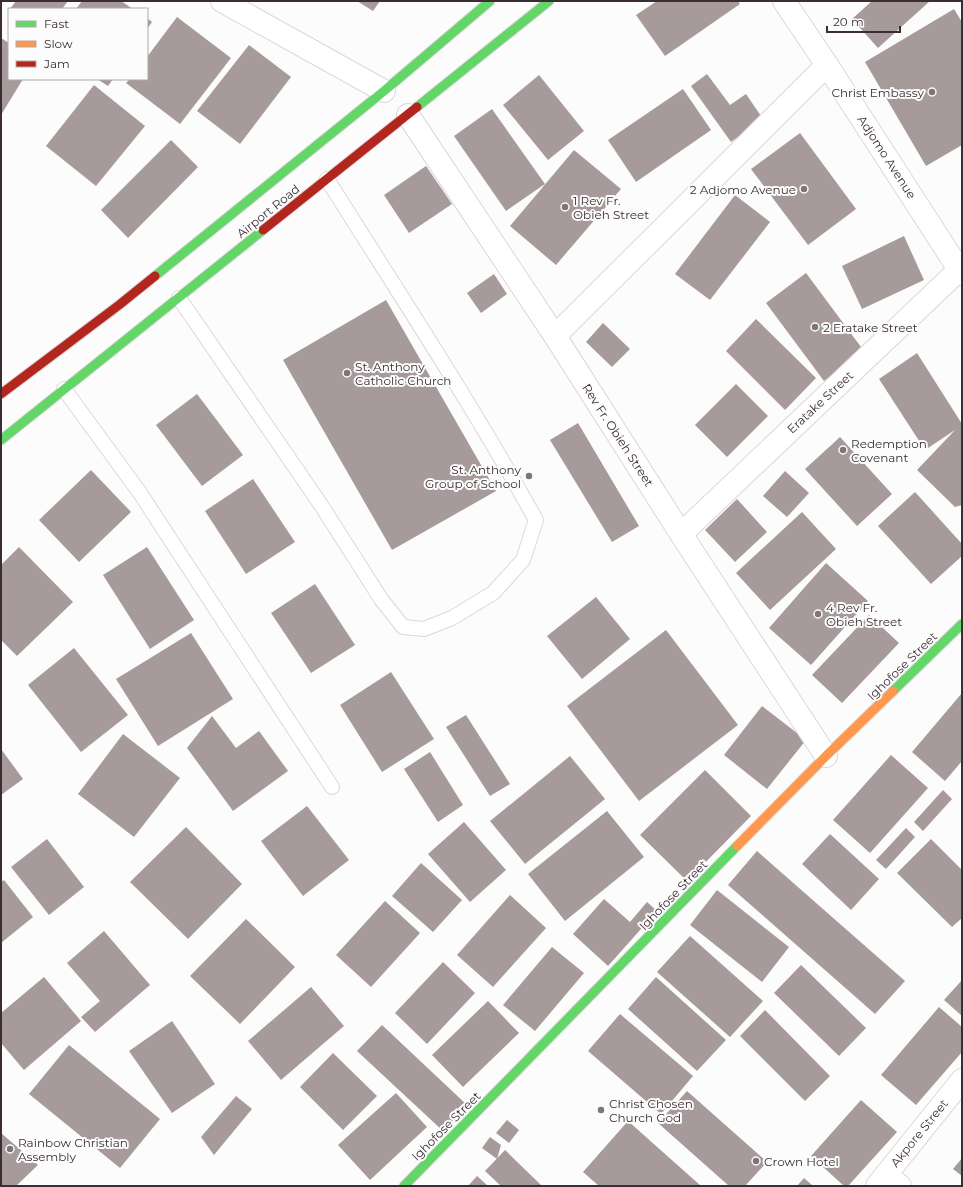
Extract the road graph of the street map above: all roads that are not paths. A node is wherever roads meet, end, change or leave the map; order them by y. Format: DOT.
graph roads {
  1 [pos="222,1"];
  2 [pos="490,1"];
  3 [pos="549,1"];
  4 [pos="784,1"];
  5 [pos="827,65"];
  6 [pos="384,91"];
  7 [pos="408,115"];
  8 [pos="326,179"];
  9 [pos="961,272"];
  10 [pos="179,298"];
  11 [pos="555,336"];
  12 [pos="64,389"];
  13 [pos="1,394"];
  14 [pos="1,440"];
  15 [pos="681,534"];
  16 [pos="962,624"];
  17 [pos="826,756"];
  18 [pos="332,787"];
  19 [pos="962,1080"];
  20 [pos="887,1182"];
  21 [pos="404,1186"];
  1 -- 6 [label="street"];
  2 -- 6 [label="main road, Airport Road"];
  3 -- 7 [label="main road, Airport Road"];
  4 -- 5 [label="street, Adjomo Avenue"];
  5 -- 9 [label="street, Adjomo Avenue"];
  5 -- 11 [label="street"];
  6 -- 13 [label="main road, Airport Road"];
  7 -- 8 [label="main road, Airport Road"];
  7 -- 11 [label="street, Rev Fr. Obieh Street"];
  8 -- 10 [label="main road, Airport Road"];
  8 -- 10 [label="lane"];
  9 -- 15 [label="street, Eratake Street"];
  10 -- 12 [label="main road, Airport Road"];
  11 -- 15 [label="street, Rev Fr. Obieh Street"];
  12 -- 14 [label="main road, Airport Road"];
  12 -- 18 [label="lane"];
  15 -- 17 [label="street, Rev Fr. Obieh Street"];
  16 -- 17 [label="main road, Ighofose Street"];
  17 -- 21 [label="main road, Ighofose Street"];
  19 -- 20 [label="street, Akpore Street"];
}
